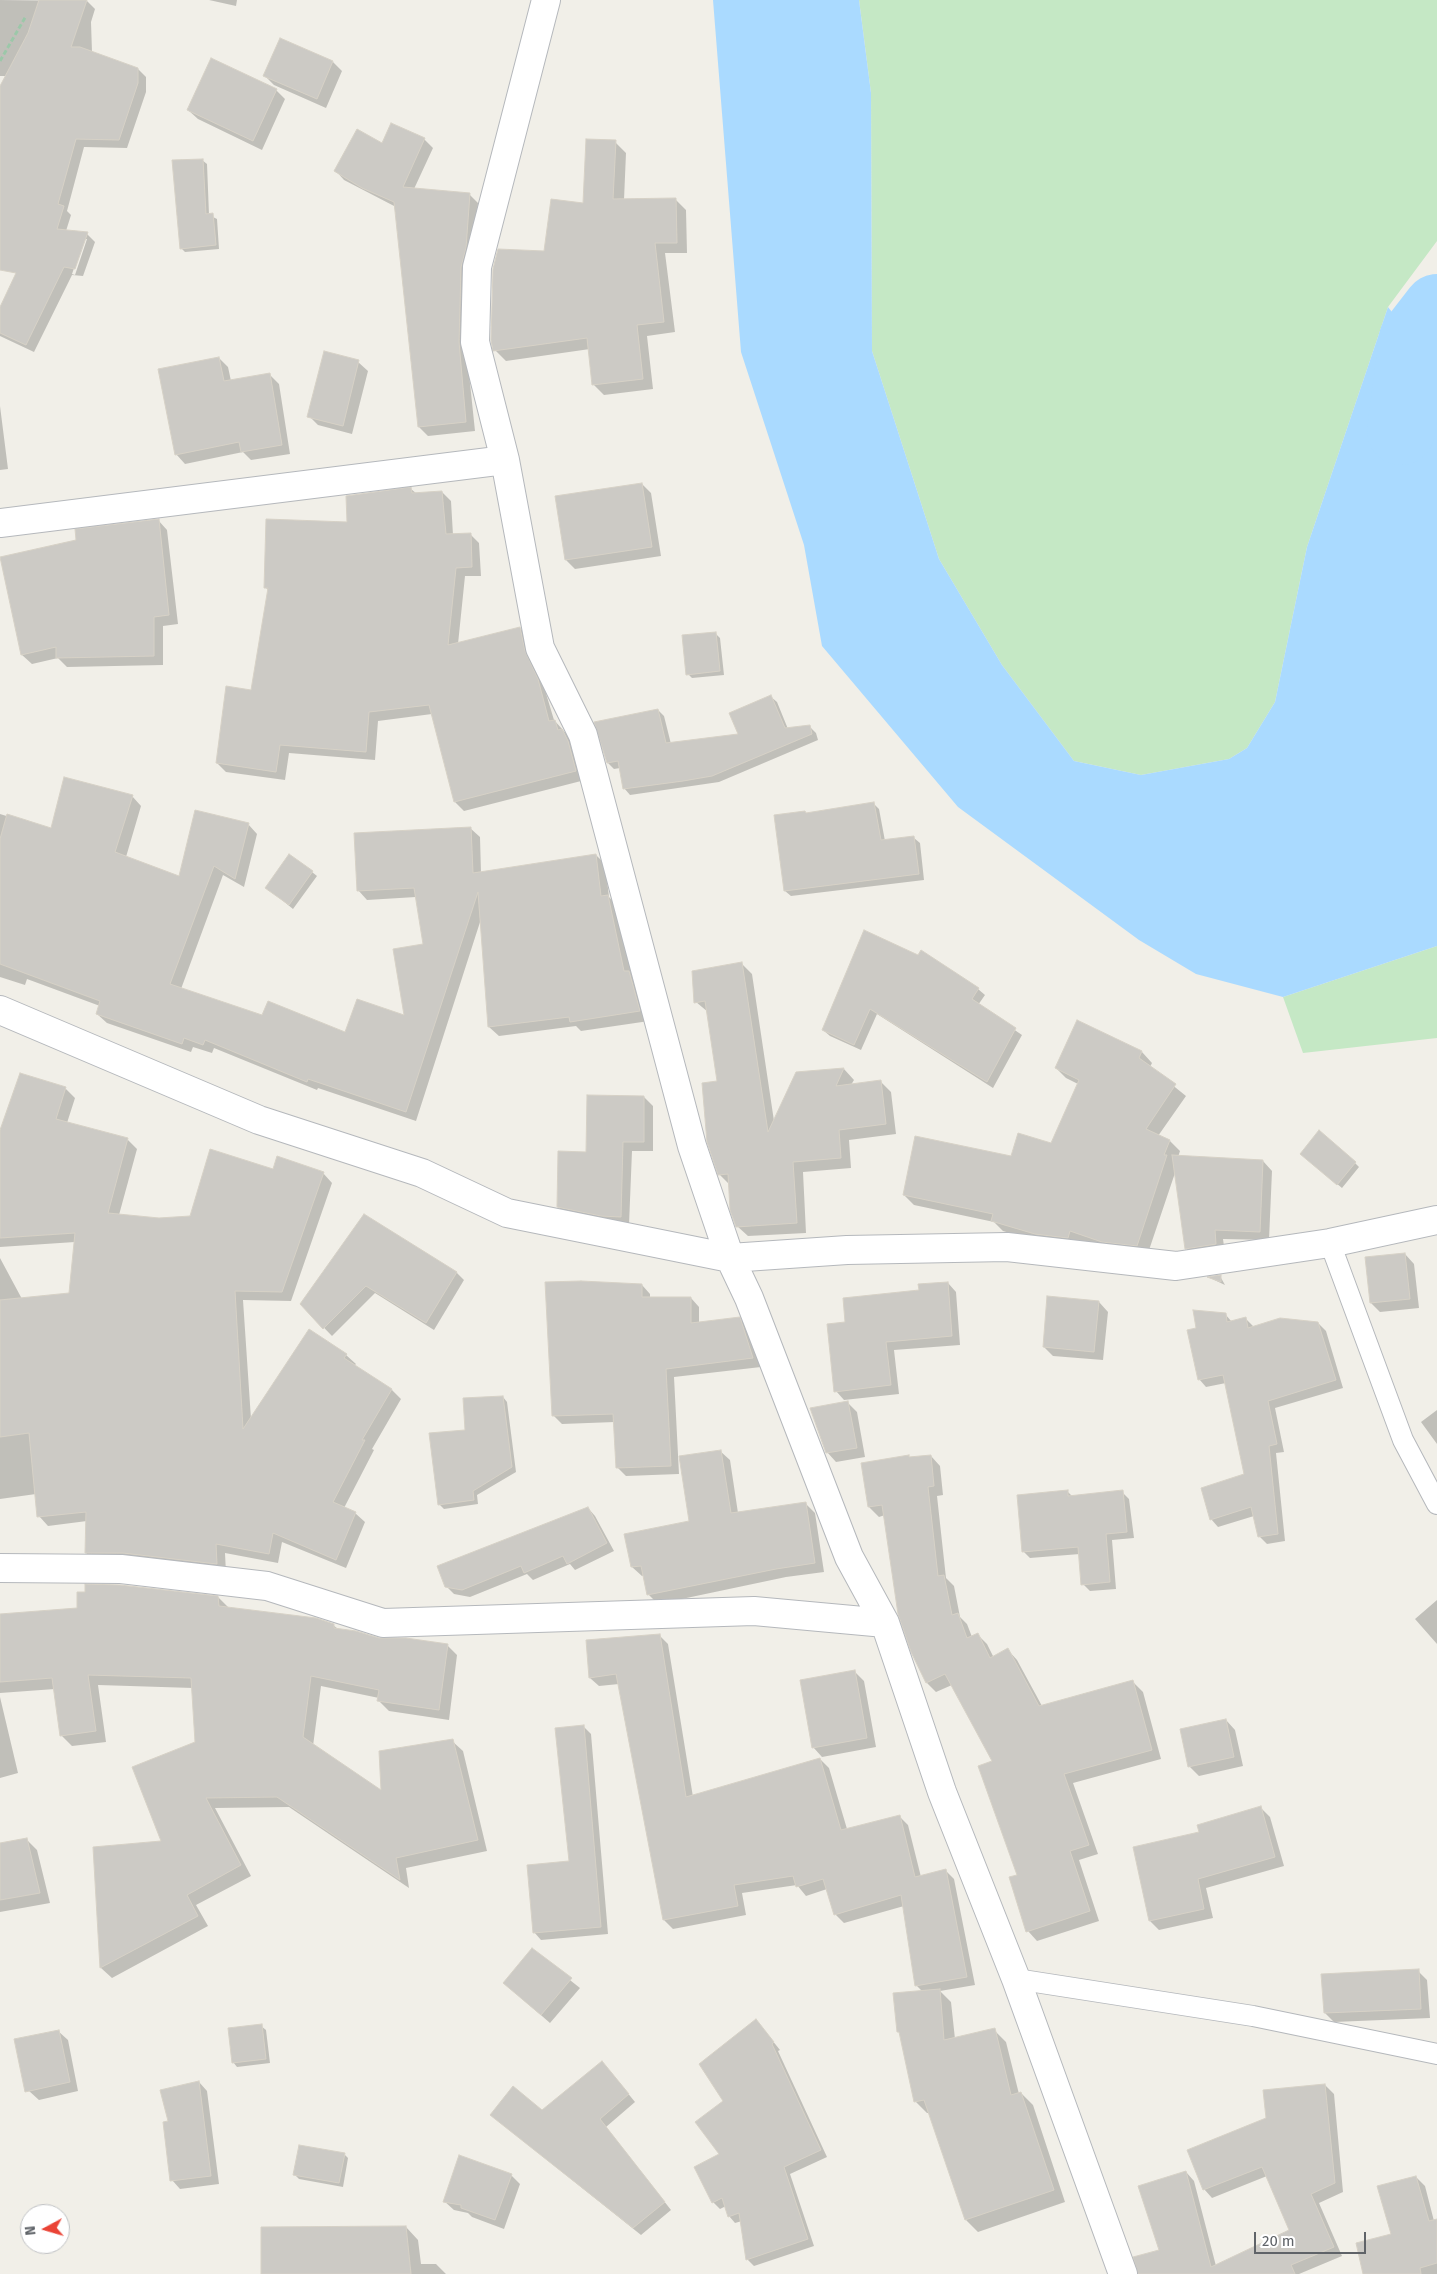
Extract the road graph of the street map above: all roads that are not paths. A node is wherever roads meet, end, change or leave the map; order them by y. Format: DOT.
graph roads {
  1 [pos="546,0"];
  2 [pos="505,460"];
  3 [pos="0,523"];
  4 [pos="0,1010"];
  5 [pos="1437,1220"];
  6 [pos="1330,1243"];
  7 [pos="730,1258"];
  8 [pos="1437,1504"];
  9 [pos="0,1568"];
  10 [pos="885,1623"];
  11 [pos="1016,1979"];
  12 [pos="1437,2054"];
  13 [pos="1123,2274"];
  1 -- 2 [label="street"];
  2 -- 3 [label="street"];
  2 -- 7 [label="street"];
  4 -- 7 [label="street"];
  5 -- 6 [label="street"];
  6 -- 7 [label="street"];
  6 -- 8 [label="lane"];
  7 -- 10 [label="street"];
  9 -- 10 [label="street"];
  10 -- 11 [label="street"];
  11 -- 12 [label="lane"];
  11 -- 13 [label="street"];
}
